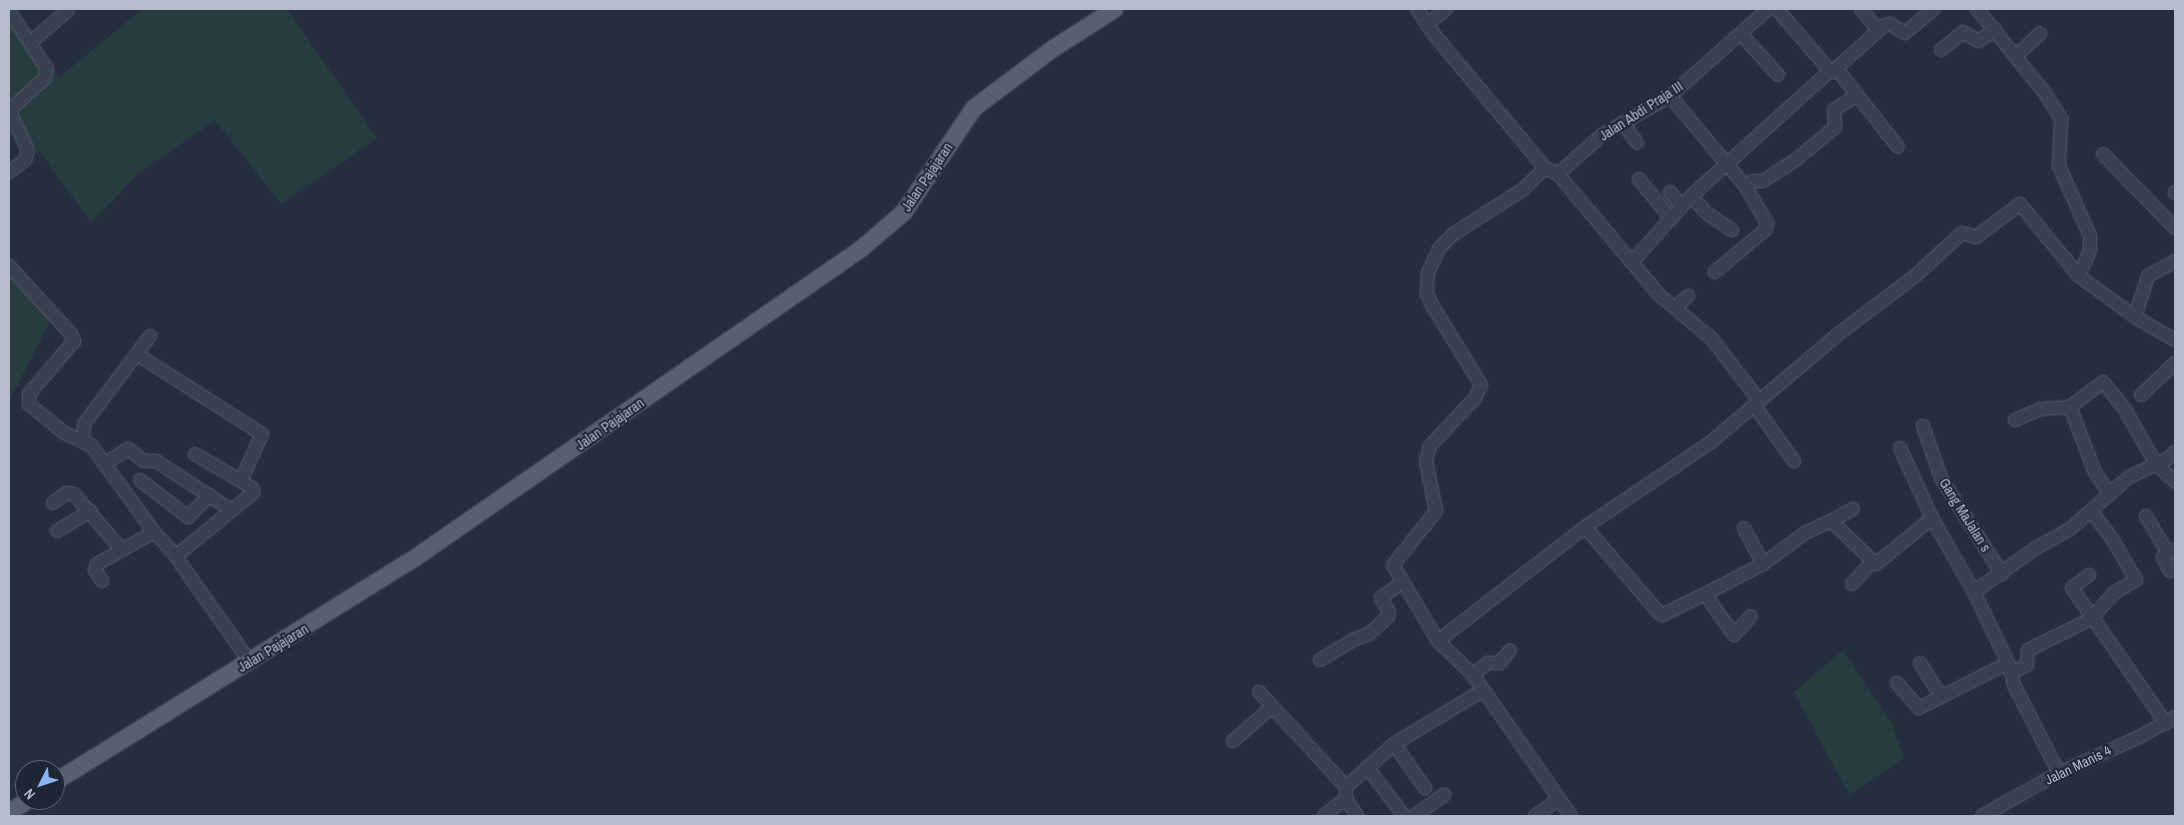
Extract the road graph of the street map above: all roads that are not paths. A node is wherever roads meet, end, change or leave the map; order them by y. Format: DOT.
graph roads {
  1 [pos="1115,9"];
  2 [pos="1417,9"];
  3 [pos="1446,9"];
  4 [pos="1768,9"];
  5 [pos="1776,9"];
  6 [pos="1861,9"];
  7 [pos="1934,9"];
  8 [pos="1978,9"];
  9 [pos="68,10"];
  10 [pos="14,12"];
  11 [pos="1428,25"];
  12 [pos="1996,30"];
  13 [pos="1879,31"];
  14 [pos="1741,34"];
  15 [pos="2040,34"];
  16 [pos="31,42"];
  17 [pos="1941,50"];
  18 [pos="2016,56"];
  19 [pos="1831,72"];
  20 [pos="1778,75"];
  21 [pos="1857,95"];
  22 [pos="1670,96"];
  23 [pos="1623,123"];
  24 [pos="1636,143"];
  25 [pos="1898,147"];
  26 [pos="2103,154"];
  27 [pos="1727,162"];
  28 [pos="1545,168"];
  29 [pos="9,172"];
  30 [pos="1558,174"];
  31 [pos="1639,179"];
  32 [pos="1746,187"];
  33 [pos="1670,192"];
  34 [pos="1691,196"];
  35 [pos="1681,206"];
  36 [pos="1671,219"];
  37 [pos="2175,228"];
  38 [pos="1732,230"];
  39 [pos="1633,261"];
  40 [pos="2175,262"];
  41 [pos="9,266"];
  42 [pos="1715,272"];
  43 [pos="2079,276"];
  44 [pos="1688,296"];
  45 [pos="1675,308"];
  46 [pos="2135,317"];
  47 [pos="150,336"];
  48 [pos="2175,340"];
  49 [pos="138,355"];
  50 [pos="2175,363"];
  51 [pos="1756,403"];
  52 [pos="2070,406"];
  53 [pos="2124,408"];
  54 [pos="2015,420"];
  55 [pos="1923,426"];
  56 [pos="83,440"];
  57 [pos="1900,448"];
  58 [pos="2175,452"];
  59 [pos="195,454"];
  60 [pos="1794,461"];
  61 [pos="104,464"];
  62 [pos="2156,464"];
  63 [pos="140,480"];
  64 [pos="241,481"];
  65 [pos="2175,482"];
  66 [pos="2110,494"];
  67 [pos="210,496"];
  68 [pos="53,503"];
  69 [pos="1853,509"];
  70 [pos="231,510"];
  71 [pos="90,511"];
  72 [pos="2091,511"];
  73 [pos="2146,516"];
  74 [pos="1932,518"];
  75 [pos="1831,521"];
  76 [pos="1585,527"];
  77 [pos="1744,528"];
  78 [pos="57,531"];
  79 [pos="154,532"];
  80 [pos="121,549"];
  81 [pos="2172,551"];
  82 [pos="176,556"];
  83 [pos="1871,563"];
  84 [pos="1763,564"];
  85 [pos="2170,571"];
  86 [pos="2002,574"];
  87 [pos="2089,575"];
  88 [pos="102,581"];
  89 [pos="1401,583"];
  90 [pos="1852,584"];
  91 [pos="1974,592"];
  92 [pos="1705,594"];
  93 [pos="1751,616"];
  94 [pos="2091,619"];
  95 [pos="1438,641"];
  96 [pos="1510,650"];
  97 [pos="1320,660"];
  98 [pos="250,662"];
  99 [pos="1920,662"];
  100 [pos="2010,668"];
  101 [pos="1473,675"];
  102 [pos="1897,683"];
  103 [pos="1483,690"];
  104 [pos="1260,692"];
  105 [pos="1941,697"];
  106 [pos="1272,707"];
  107 [pos="2170,720"];
  108 [pos="1233,741"];
  109 [pos="1394,744"];
  110 [pos="1367,767"];
  111 [pos="2059,773"];
  112 [pos="65,776"];
  113 [pos="1425,788"];
  114 [pos="1346,793"];
  115 [pos="1444,795"];
  116 [pos="1559,799"];
  117 [pos="1324,816"];
  118 [pos="1358,816"];
  119 [pos="1404,816"];
  120 [pos="1414,816"];
  121 [pos="1535,816"];
  122 [pos="1571,816"];
  123 [pos="1982,816"];
  1 -- 98 [label="main road, Jalan Pajajaran"];
  2 -- 11 [label="street"];
  3 -- 11 [label="street"];
  4 -- 14 [label="street, Jalan Abdi Praja III"];
  5 -- 19 [label="street"];
  6 -- 13 [label="street"];
  7 -- 13 [label="street"];
  8 -- 12 [label="street"];
  9 -- 16 [label="street"];
  10 -- 16 [label="street"];
  11 -- 28 [label="street"];
  12 -- 17 [label="street"];
  12 -- 18 [label="street"];
  13 -- 19 [label="street"];
  14 -- 20 [label="street"];
  14 -- 22 [label="street, Jalan Abdi Praja III"];
  15 -- 18 [label="street"];
  16 -- 29 [label="street"];
  18 -- 43 [label="street"];
  19 -- 21 [label="street"];
  19 -- 27 [label="street"];
  21 -- 25 [label="street"];
  21 -- 32 [label="street"];
  22 -- 23 [label="street, Jalan Abdi Praja III"];
  22 -- 27 [label="street"];
  23 -- 24 [label="street"];
  23 -- 30 [label="street, Jalan Abdi Praja III"];
  26 -- 37 [label="street"];
  27 -- 32 [label="street"];
  27 -- 34 [label="street"];
  28 -- 30 [label="street"];
  28 -- 89 [label="street"];
  30 -- 39 [label="street"];
  31 -- 36 [label="street"];
  32 -- 42 [label="street"];
  33 -- 35 [label="street"];
  34 -- 35 [label="street"];
  34 -- 38 [label="street"];
  35 -- 36 [label="street"];
  36 -- 39 [label="street"];
  39 -- 45 [label="street"];
  40 -- 46 [label="street"];
  41 -- 56 [label="street"];
  43 -- 46 [label="street"];
  43 -- 51 [label="street"];
  44 -- 45 [label="street"];
  45 -- 51 [label="street"];
  46 -- 48 [label="street"];
  47 -- 49 [label="street"];
  49 -- 56 [label="street"];
  49 -- 64 [label="street"];
  50 -- 53 [label="street"];
  51 -- 60 [label="street"];
  51 -- 76 [label="street"];
  52 -- 53 [label="street"];
  52 -- 54 [label="street"];
  52 -- 66 [label="street"];
  53 -- 62 [label="street"];
  55 -- 86 [label="street, Gang MaJalan s"];
  56 -- 61 [label="street"];
  57 -- 74 [label="street"];
  58 -- 62 [label="street"];
  59 -- 64 [label="street"];
  61 -- 67 [label="street"];
  61 -- 79 [label="street"];
  62 -- 65 [label="street"];
  62 -- 66 [label="street"];
  63 -- 67 [label="street"];
  64 -- 70 [label="street"];
  66 -- 72 [label="street"];
  67 -- 70 [label="street"];
  68 -- 71 [label="street"];
  69 -- 75 [label="street"];
  70 -- 82 [label="street"];
  71 -- 78 [label="street"];
  71 -- 80 [label="street"];
  72 -- 86 [label="street"];
  72 -- 94 [label="street"];
  73 -- 81 [label="street"];
  74 -- 83 [label="street"];
  74 -- 91 [label="street"];
  75 -- 83 [label="street"];
  75 -- 84 [label="street"];
  76 -- 92 [label="street"];
  76 -- 95 [label="street"];
  77 -- 84 [label="street"];
  79 -- 80 [label="street"];
  79 -- 82 [label="street"];
  80 -- 88 [label="street"];
  81 -- 85 [label="street"];
  82 -- 98 [label="street"];
  83 -- 90 [label="street"];
  84 -- 92 [label="street"];
  86 -- 91 [label="street"];
  87 -- 94 [label="street"];
  89 -- 95 [label="street"];
  89 -- 97 [label="street"];
  91 -- 100 [label="street"];
  92 -- 93 [label="street"];
  94 -- 100 [label="street"];
  94 -- 107 [label="street"];
  95 -- 101 [label="street"];
  96 -- 101 [label="street"];
  98 -- 112 [label="main road, Jalan Pajajaran"];
  99 -- 105 [label="street"];
  100 -- 105 [label="street"];
  100 -- 111 [label="street"];
  101 -- 103 [label="street"];
  102 -- 105 [label="street"];
  103 -- 109 [label="street"];
  103 -- 116 [label="street"];
  104 -- 106 [label="street"];
  106 -- 108 [label="street"];
  106 -- 114 [label="street"];
  107 -- 111 [label="street, Jalan Manis 4"];
  109 -- 110 [label="street"];
  109 -- 113 [label="street"];
  110 -- 114 [label="street"];
  110 -- 119 [label="street"];
  111 -- 123 [label="street, Jalan Manis 4"];
  114 -- 117 [label="street"];
  114 -- 118 [label="street"];
  115 -- 120 [label="street"];
  116 -- 121 [label="street"];
  116 -- 122 [label="street"];
}
